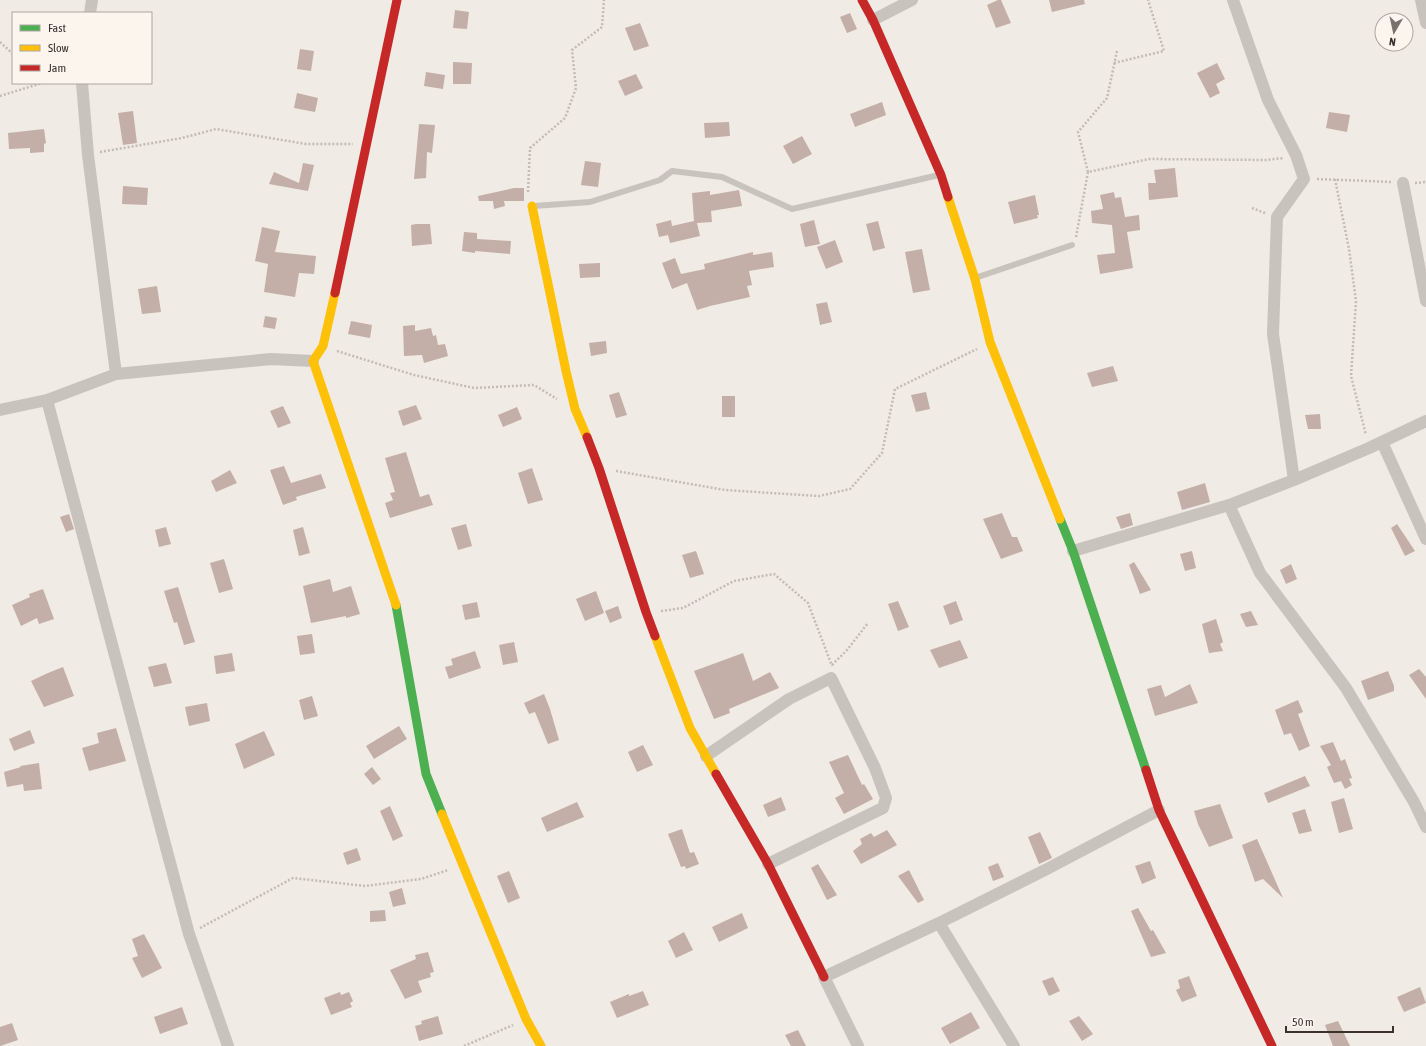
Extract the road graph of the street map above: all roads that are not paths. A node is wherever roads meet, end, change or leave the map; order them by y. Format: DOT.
graph roads {
  1 [pos="92,0"];
  2 [pos="397,0"];
  3 [pos="862,0"];
  4 [pos="912,0"];
  5 [pos="1233,0"];
  6 [pos="1421,0"];
  7 [pos="90,12"];
  8 [pos="873,20"];
  9 [pos="1426,23"];
  10 [pos="82,84"];
  11 [pos="941,175"];
  12 [pos="1403,183"];
  13 [pos="532,206"];
  14 [pos="1072,245"];
  15 [pos="975,279"];
  16 [pos="1426,301"];
  17 [pos="313,361"];
  18 [pos="116,374"];
  19 [pos="47,400"];
  20 [pos="0,410"];
  21 [pos="1426,421"];
  22 [pos="1382,442"];
  23 [pos="1294,480"];
  24 [pos="1229,505"];
  25 [pos="1426,539"];
  26 [pos="1073,551"];
  27 [pos="706,756"];
  28 [pos="1159,810"];
  29 [pos="1426,826"];
  30 [pos="768,864"];
  31 [pos="939,923"];
  32 [pos="824,977"];
  33 [pos="228,1046"];
  34 [pos="541,1046"];
  35 [pos="858,1046"];
  36 [pos="1014,1046"];
  37 [pos="1272,1046"];
  1 -- 7 [label="street"];
  2 -- 17 [label="street"];
  3 -- 8 [label="street"];
  4 -- 8 [label="street"];
  5 -- 23 [label="street"];
  6 -- 9 [label="street"];
  8 -- 11 [label="street"];
  10 -- 18 [label="street"];
  11 -- 13 [label="lane"];
  11 -- 15 [label="street"];
  12 -- 16 [label="street"];
  13 -- 27 [label="street"];
  14 -- 15 [label="lane"];
  15 -- 26 [label="street"];
  17 -- 18 [label="street"];
  17 -- 34 [label="street"];
  18 -- 19 [label="street"];
  19 -- 20 [label="street"];
  19 -- 33 [label="street"];
  21 -- 22 [label="street"];
  22 -- 23 [label="street"];
  22 -- 25 [label="street"];
  23 -- 24 [label="street"];
  24 -- 26 [label="street"];
  24 -- 29 [label="street"];
  26 -- 28 [label="street"];
  27 -- 30 [label="street"];
  27 -- 30 [label="street"];
  28 -- 31 [label="street"];
  28 -- 37 [label="street"];
  30 -- 32 [label="street"];
  31 -- 32 [label="street"];
  31 -- 36 [label="street"];
  32 -- 35 [label="street"];
}
